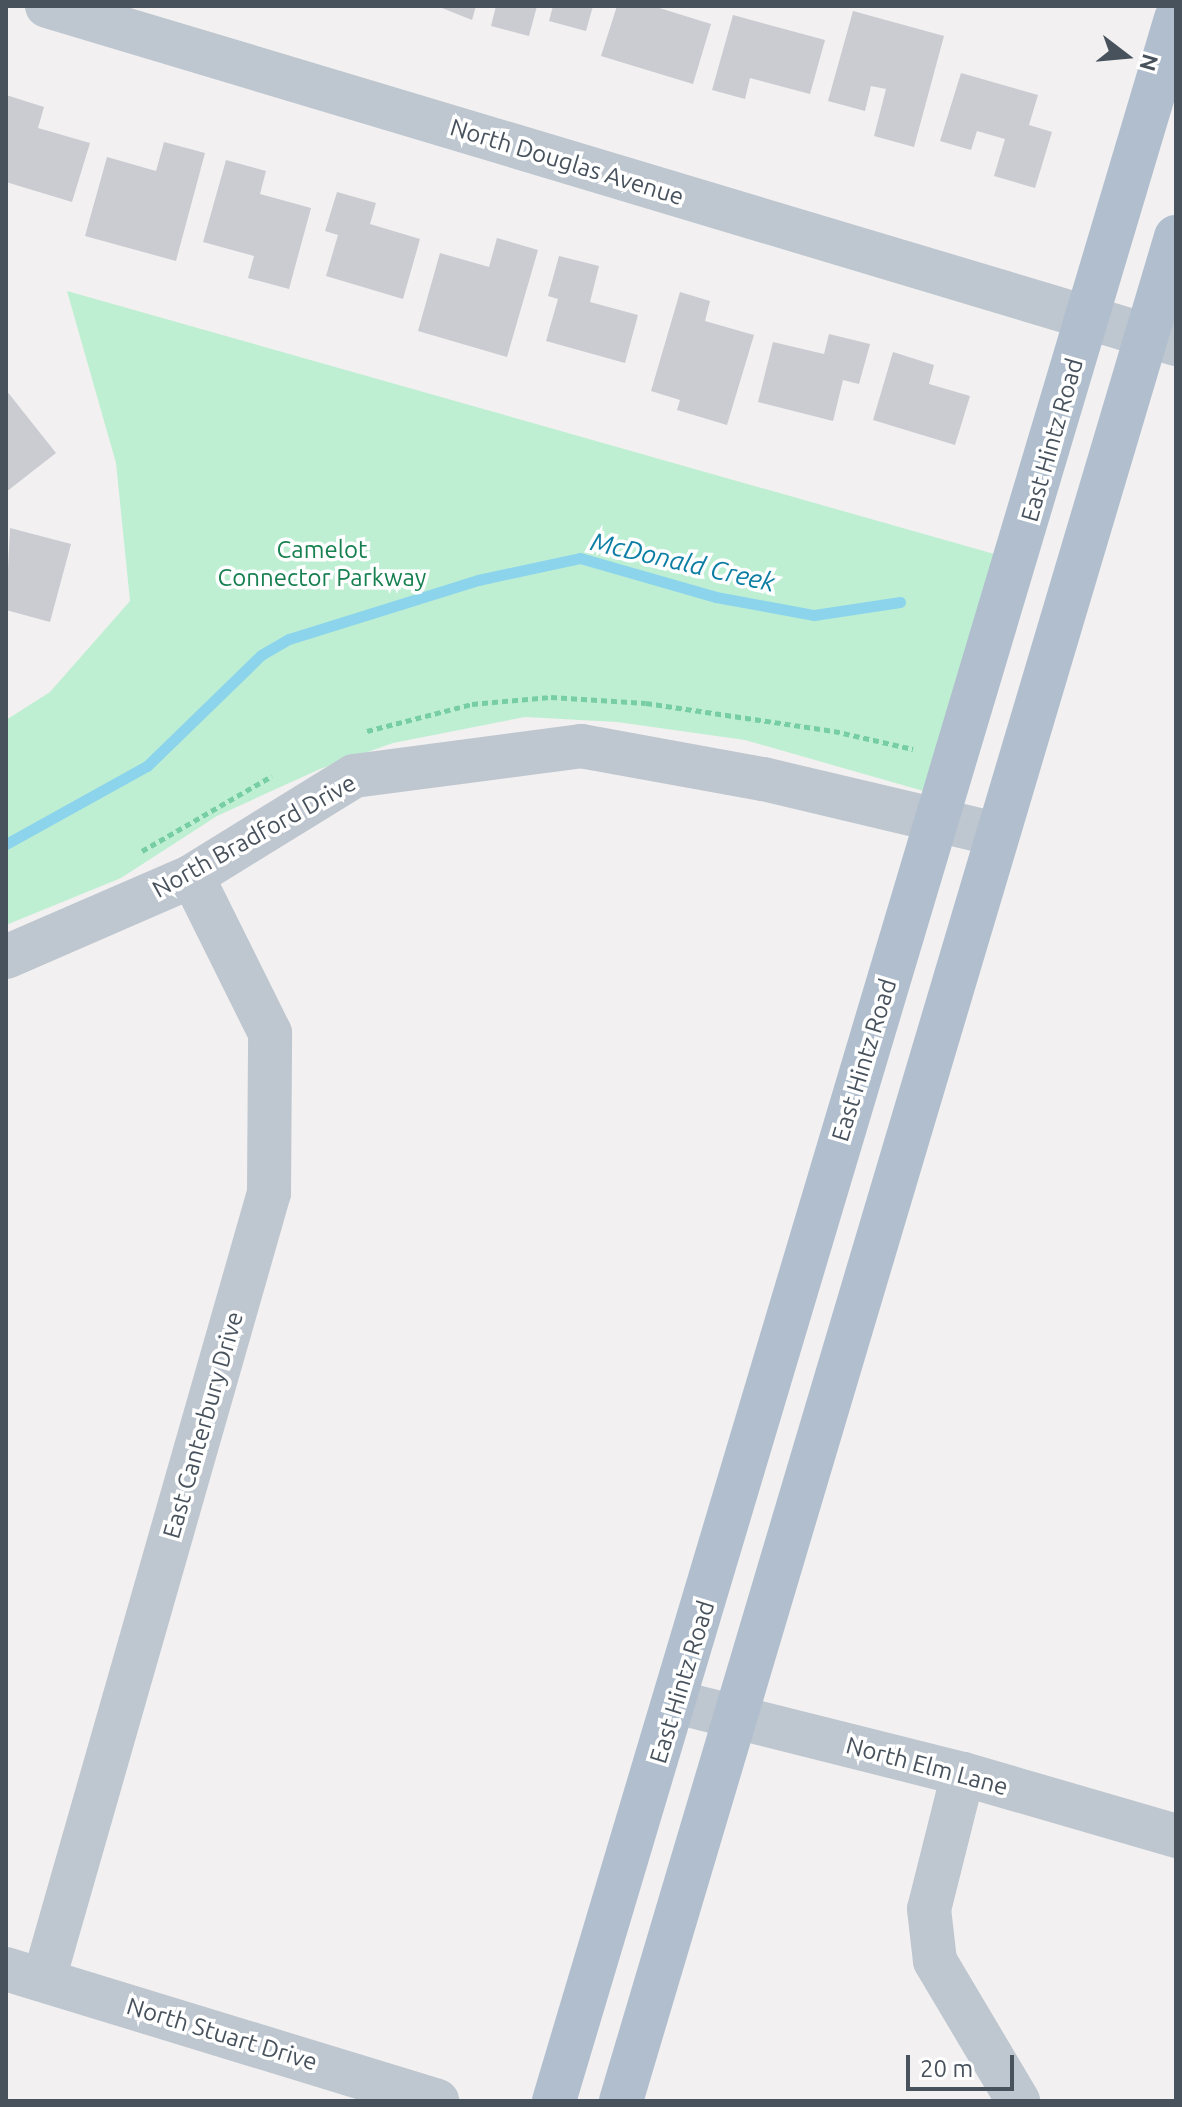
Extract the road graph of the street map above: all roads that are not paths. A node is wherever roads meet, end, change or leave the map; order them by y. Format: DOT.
graph roads {
  1 [pos="47,6"];
  2 [pos="1176,19"];
  3 [pos="1176,237"];
  4 [pos="1087,318"];
  5 [pos="1161,340"];
  6 [pos="937,821"];
  7 [pos="996,834"];
  8 [pos="192,876"];
  9 [pos="6,957"];
  10 [pos="676,1702"];
  11 [pos="737,1717"];
  12 [pos="963,1774"];
  13 [pos="1176,1836"];
  14 [pos="25,1974"];
  15 [pos="437,2101"];
  16 [pos="554,2101"];
  17 [pos="621,2101"];
  18 [pos="1018,2101"];
  1 -- 4 [label="street, North Douglas Avenue"];
  2 -- 4 [label="main road, East Hintz Road"];
  3 -- 5 [label="main road"];
  4 -- 5 [label="street, North Douglas Avenue"];
  4 -- 6 [label="main road, East Hintz Road"];
  5 -- 7 [label="main road"];
  6 -- 7 [label="street, North Bradford Drive"];
  6 -- 8 [label="street, North Bradford Drive"];
  6 -- 10 [label="main road, East Hintz Road"];
  7 -- 11 [label="main road"];
  8 -- 9 [label="street, North Bradford Drive"];
  8 -- 14 [label="street, East Canterbury Drive"];
  10 -- 11 [label="street, North Elm Lane"];
  10 -- 16 [label="main road, East Hintz Road"];
  11 -- 12 [label="street, North Elm Lane"];
  11 -- 17 [label="main road"];
  12 -- 13 [label="street, North Elm Lane"];
  12 -- 18 [label="street"];
  14 -- 15 [label="street, North Stuart Drive"];
}
